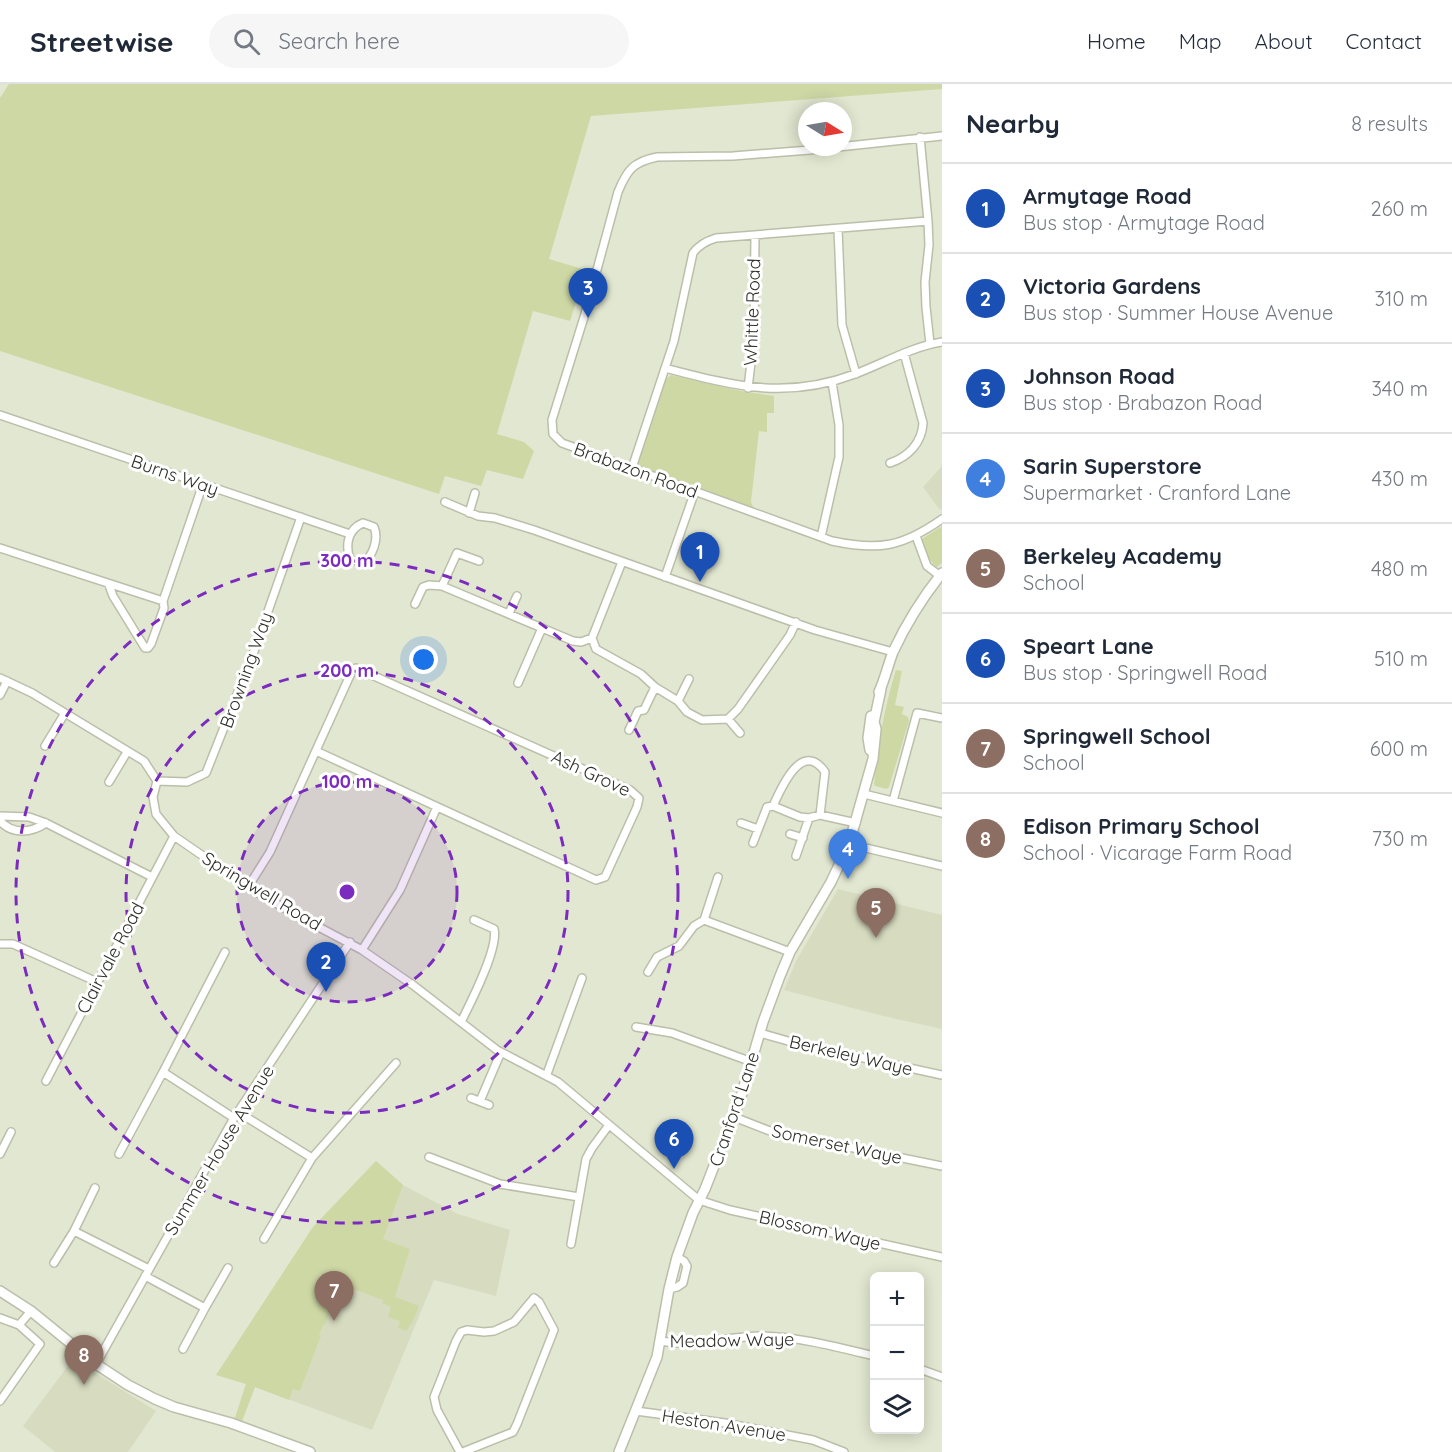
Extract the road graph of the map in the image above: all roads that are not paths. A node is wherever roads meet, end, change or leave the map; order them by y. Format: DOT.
graph roads {
  1 [pos="942,136"];
  2 [pos="920,137"];
  3 [pos="928,221"];
  4 [pos="838,229"];
  5 [pos="754,235"];
  6 [pos="942,342"];
  7 [pos="930,344"];
  8 [pos="904,353"];
  9 [pos="665,368"];
  10 [pos="856,374"];
  11 [pos="832,382"];
  12 [pos="748,388"];
  13 [pos="0,415"];
  14 [pos="890,463"];
  15 [pos="632,468"];
  16 [pos="203,484"];
  17 [pos="695,491"];
  18 [pos="475,493"];
  19 [pos="445,502"];
  20 [pos="469,513"];
  21 [pos="301,517"];
  22 [pos="942,519"];
  23 [pos="350,534"];
  24 [pos="916,536"];
  25 [pos="821,537"];
  26 [pos="0,548"];
  27 [pos="479,561"];
  28 [pos="622,562"];
  29 [pos="941,574"];
  30 [pos="664,577"];
  31 [pos="109,585"];
  32 [pos="442,586"];
  33 [pos="517,596"];
  34 [pos="163,601"];
  35 [pos="415,603"];
  36 [pos="509,613"];
  37 [pos="796,622"];
  38 [pos="542,628"];
  39 [pos="592,638"];
  40 [pos="894,652"];
  41 [pos="689,679"];
  42 [pos="3,680"];
  43 [pos="518,683"];
  44 [pos="655,687"];
  45 [pos="0,695"];
  46 [pos="678,701"];
  47 [pos="65,713"];
  48 [pos="942,718"];
  49 [pos="728,719"];
  50 [pos="629,730"];
  51 [pos="740,733"];
  52 [pos="45,746"];
  53 [pos="316,751"];
  54 [pos="127,752"];
  55 [pos="157,781"];
  56 [pos="109,782"];
  57 [pos="864,794"];
  58 [pos="892,801"];
  59 [pos="772,806"];
  60 [pos="436,807"];
  61 [pos="942,813"];
  62 [pos="820,815"];
  63 [pos="0,816"];
  64 [pos="808,818"];
  65 [pos="0,821"];
  66 [pos="46,823"];
  67 [pos="741,823"];
  68 [pos="856,823"];
  69 [pos="758,829"];
  70 [pos="790,834"];
  71 [pos="174,836"];
  72 [pos="803,838"];
  73 [pos="753,843"];
  74 [pos="849,844"];
  75 [pos="796,856"];
  76 [pos="942,866"];
  77 [pos="152,877"];
  78 [pos="718,877"];
  79 [pos="248,886"];
  80 [pos="705,920"];
  81 [pos="474,921"];
  82 [pos="350,942"];
  83 [pos="0,944"];
  84 [pos="362,950"];
  85 [pos="225,952"];
  86 [pos="790,952"];
  87 [pos="648,972"];
  88 [pos="582,978"];
  89 [pos="97,982"];
  90 [pos="461,1022"];
  91 [pos="636,1027"];
  92 [pos="759,1034"];
  93 [pos="501,1052"];
  94 [pos="752,1062"];
  95 [pos="396,1063"];
  96 [pos="163,1072"];
  97 [pos="547,1074"];
  98 [pos="942,1075"];
  99 [pos="45,1081"];
  100 [pos="471,1098"];
  101 [pos="480,1101"];
  102 [pos="489,1105"];
  103 [pos="236,1115"];
  104 [pos="734,1117"];
  105 [pos="609,1125"];
  106 [pos="11,1132"];
  107 [pos="0,1154"];
  108 [pos="119,1154"];
  109 [pos="429,1157"];
  110 [pos="312,1158"];
  111 [pos="942,1166"];
  112 [pos="95,1188"];
  113 [pos="579,1197"];
  114 [pos="699,1200"];
  115 [pos="74,1231"];
  116 [pos="264,1239"];
  117 [pos="571,1244"];
  118 [pos="942,1257"];
  119 [pos="54,1263"];
  120 [pos="228,1268"];
  121 [pos="149,1269"];
  122 [pos="145,1276"];
  123 [pos="0,1292"];
  124 [pos="205,1308"];
  125 [pos="31,1311"];
  126 [pos="0,1318"];
  127 [pos="19,1325"];
  128 [pos="661,1341"];
  129 [pos="183,1349"];
  130 [pos="870,1355"];
  131 [pos="96,1364"];
  132 [pos="924,1370"];
  133 [pos="942,1377"];
  134 [pos="0,1401"];
  135 [pos="636,1411"];
  136 [pos="310,1452"];
  137 [pos="462,1452"];
  138 [pos="619,1452"];
  139 [pos="844,1452"];
  1 -- 2 [label="street, Brabazon Road"];
  2 -- 3 [label="street"];
  2 -- 15 [label="street, Brabazon Road"];
  3 -- 4 [label="street"];
  3 -- 7 [label="street"];
  4 -- 5 [label="street"];
  4 -- 10 [label="street"];
  5 -- 9 [label="street"];
  5 -- 12 [label="street, Whittle Road"];
  6 -- 7 [label="street"];
  7 -- 8 [label="street"];
  8 -- 10 [label="street"];
  8 -- 14 [label="street"];
  9 -- 12 [label="street"];
  9 -- 15 [label="street"];
  10 -- 11 [label="street"];
  11 -- 12 [label="street"];
  11 -- 25 [label="street"];
  13 -- 16 [label="street, Burns Way"];
  15 -- 17 [label="street, Brabazon Road"];
  16 -- 21 [label="street, Burns Way"];
  16 -- 34 [label="street"];
  17 -- 25 [label="street, Brabazon Road"];
  17 -- 30 [label="street"];
  18 -- 20 [label="street"];
  19 -- 20 [label="street"];
  20 -- 28 [label="street"];
  21 -- 23 [label="street, Burns Way"];
  21 -- 55 [label="street, Browning Way"];
  22 -- 24 [label="street, Brabazon Road"];
  23 -- 23 [label="street"];
  24 -- 25 [label="street, Brabazon Road"];
  24 -- 29 [label="street"];
  26 -- 31 [label="street"];
  27 -- 32 [label="street"];
  28 -- 30 [label="street"];
  28 -- 39 [label="street"];
  29 -- 40 [label="street, Cranford Lane"];
  30 -- 37 [label="street"];
  31 -- 34 [label="street"];
  31 -- 34 [label="street"];
  32 -- 35 [label="street"];
  32 -- 36 [label="street"];
  33 -- 36 [label="street"];
  36 -- 38 [label="street"];
  37 -- 40 [label="street"];
  37 -- 49 [label="street"];
  38 -- 39 [label="street"];
  38 -- 43 [label="street"];
  39 -- 44 [label="street"];
  40 -- 57 [label="street, Cranford Lane"];
  41 -- 46 [label="street"];
  42 -- 45 [label="street"];
  42 -- 47 [label="street"];
  44 -- 46 [label="street"];
  44 -- 50 [label="street"];
  46 -- 49 [label="street"];
  47 -- 52 [label="street"];
  47 -- 54 [label="street"];
  48 -- 58 [label="street"];
  49 -- 51 [label="street"];
  53 -- 60 [label="street, Ash Grove"];
  53 -- 60 [label="street, Ash Grove"];
  53 -- 79 [label="street, Ash Grove"];
  54 -- 55 [label="street"];
  54 -- 56 [label="street"];
  55 -- 71 [label="street, Springwell Road"];
  57 -- 58 [label="street"];
  57 -- 68 [label="street, Cranford Lane"];
  58 -- 61 [label="street"];
  59 -- 62 [label="street"];
  59 -- 64 [label="street"];
  59 -- 69 [label="street"];
  60 -- 84 [label="street"];
  62 -- 64 [label="street"];
  62 -- 68 [label="street"];
  63 -- 66 [label="street"];
  64 -- 72 [label="street"];
  65 -- 66 [label="street"];
  66 -- 77 [label="street"];
  67 -- 69 [label="street"];
  68 -- 74 [label="street, Cranford Lane"];
  69 -- 73 [label="street"];
  70 -- 72 [label="street"];
  71 -- 77 [label="street, Clairvale Road"];
  71 -- 79 [label="street, Springwell Road"];
  72 -- 75 [label="street"];
  74 -- 76 [label="street"];
  74 -- 86 [label="street, Cranford Lane"];
  77 -- 89 [label="street, Clairvale Road"];
  78 -- 80 [label="street"];
  79 -- 82 [label="street, Springwell Road"];
  80 -- 86 [label="street"];
  80 -- 87 [label="street"];
  81 -- 90 [label="street"];
  82 -- 84 [label="street, Springwell Road"];
  82 -- 103 [label="street, Summer House Avenue"];
  83 -- 89 [label="street"];
  84 -- 90 [label="street, Springwell Road"];
  85 -- 96 [label="street"];
  86 -- 92 [label="street, Cranford Lane"];
  88 -- 97 [label="street"];
  89 -- 99 [label="street, Clairvale Road"];
  90 -- 93 [label="street, Springwell Road"];
  91 -- 94 [label="street"];
  92 -- 94 [label="street, Cranford Lane"];
  92 -- 98 [label="street, Berkeley Waye"];
  93 -- 97 [label="street, Springwell Road"];
  93 -- 101 [label="street"];
  94 -- 104 [label="street, Cranford Lane"];
  95 -- 110 [label="street"];
  96 -- 103 [label="street"];
  96 -- 108 [label="street"];
  97 -- 105 [label="street, Springwell Road"];
  100 -- 101 [label="street"];
  101 -- 102 [label="street"];
  103 -- 110 [label="street"];
  103 -- 121 [label="street, Summer House Avenue"];
  104 -- 111 [label="street, Somerset Waye"];
  104 -- 114 [label="street, Cranford Lane"];
  105 -- 113 [label="street"];
  105 -- 114 [label="street, Springwell Road"];
  106 -- 107 [label="street"];
  109 -- 113 [label="street"];
  110 -- 116 [label="street"];
  112 -- 115 [label="street"];
  113 -- 117 [label="street"];
  114 -- 118 [label="street, Blossom Waye"];
  114 -- 128 [label="street, Cranford Lane"];
  115 -- 119 [label="street"];
  115 -- 121 [label="street"];
  120 -- 124 [label="street"];
  121 -- 122 [label="street, Summer House Avenue"];
  122 -- 124 [label="street"];
  122 -- 131 [label="street, Summer House Avenue"];
  123 -- 125 [label="street"];
  124 -- 129 [label="street"];
  125 -- 127 [label="street"];
  125 -- 131 [label="street"];
  126 -- 127 [label="street"];
  127 -- 134 [label="street"];
  128 -- 130 [label="street, Meadow Waye"];
  128 -- 135 [label="street, Cranford Lane"];
  131 -- 136 [label="street"];
  132 -- 133 [label="street"];
  135 -- 138 [label="street, Cranford Lane"];
  135 -- 139 [label="street, Heston Avenue"];
  137 -- 137 [label="street"];
}
